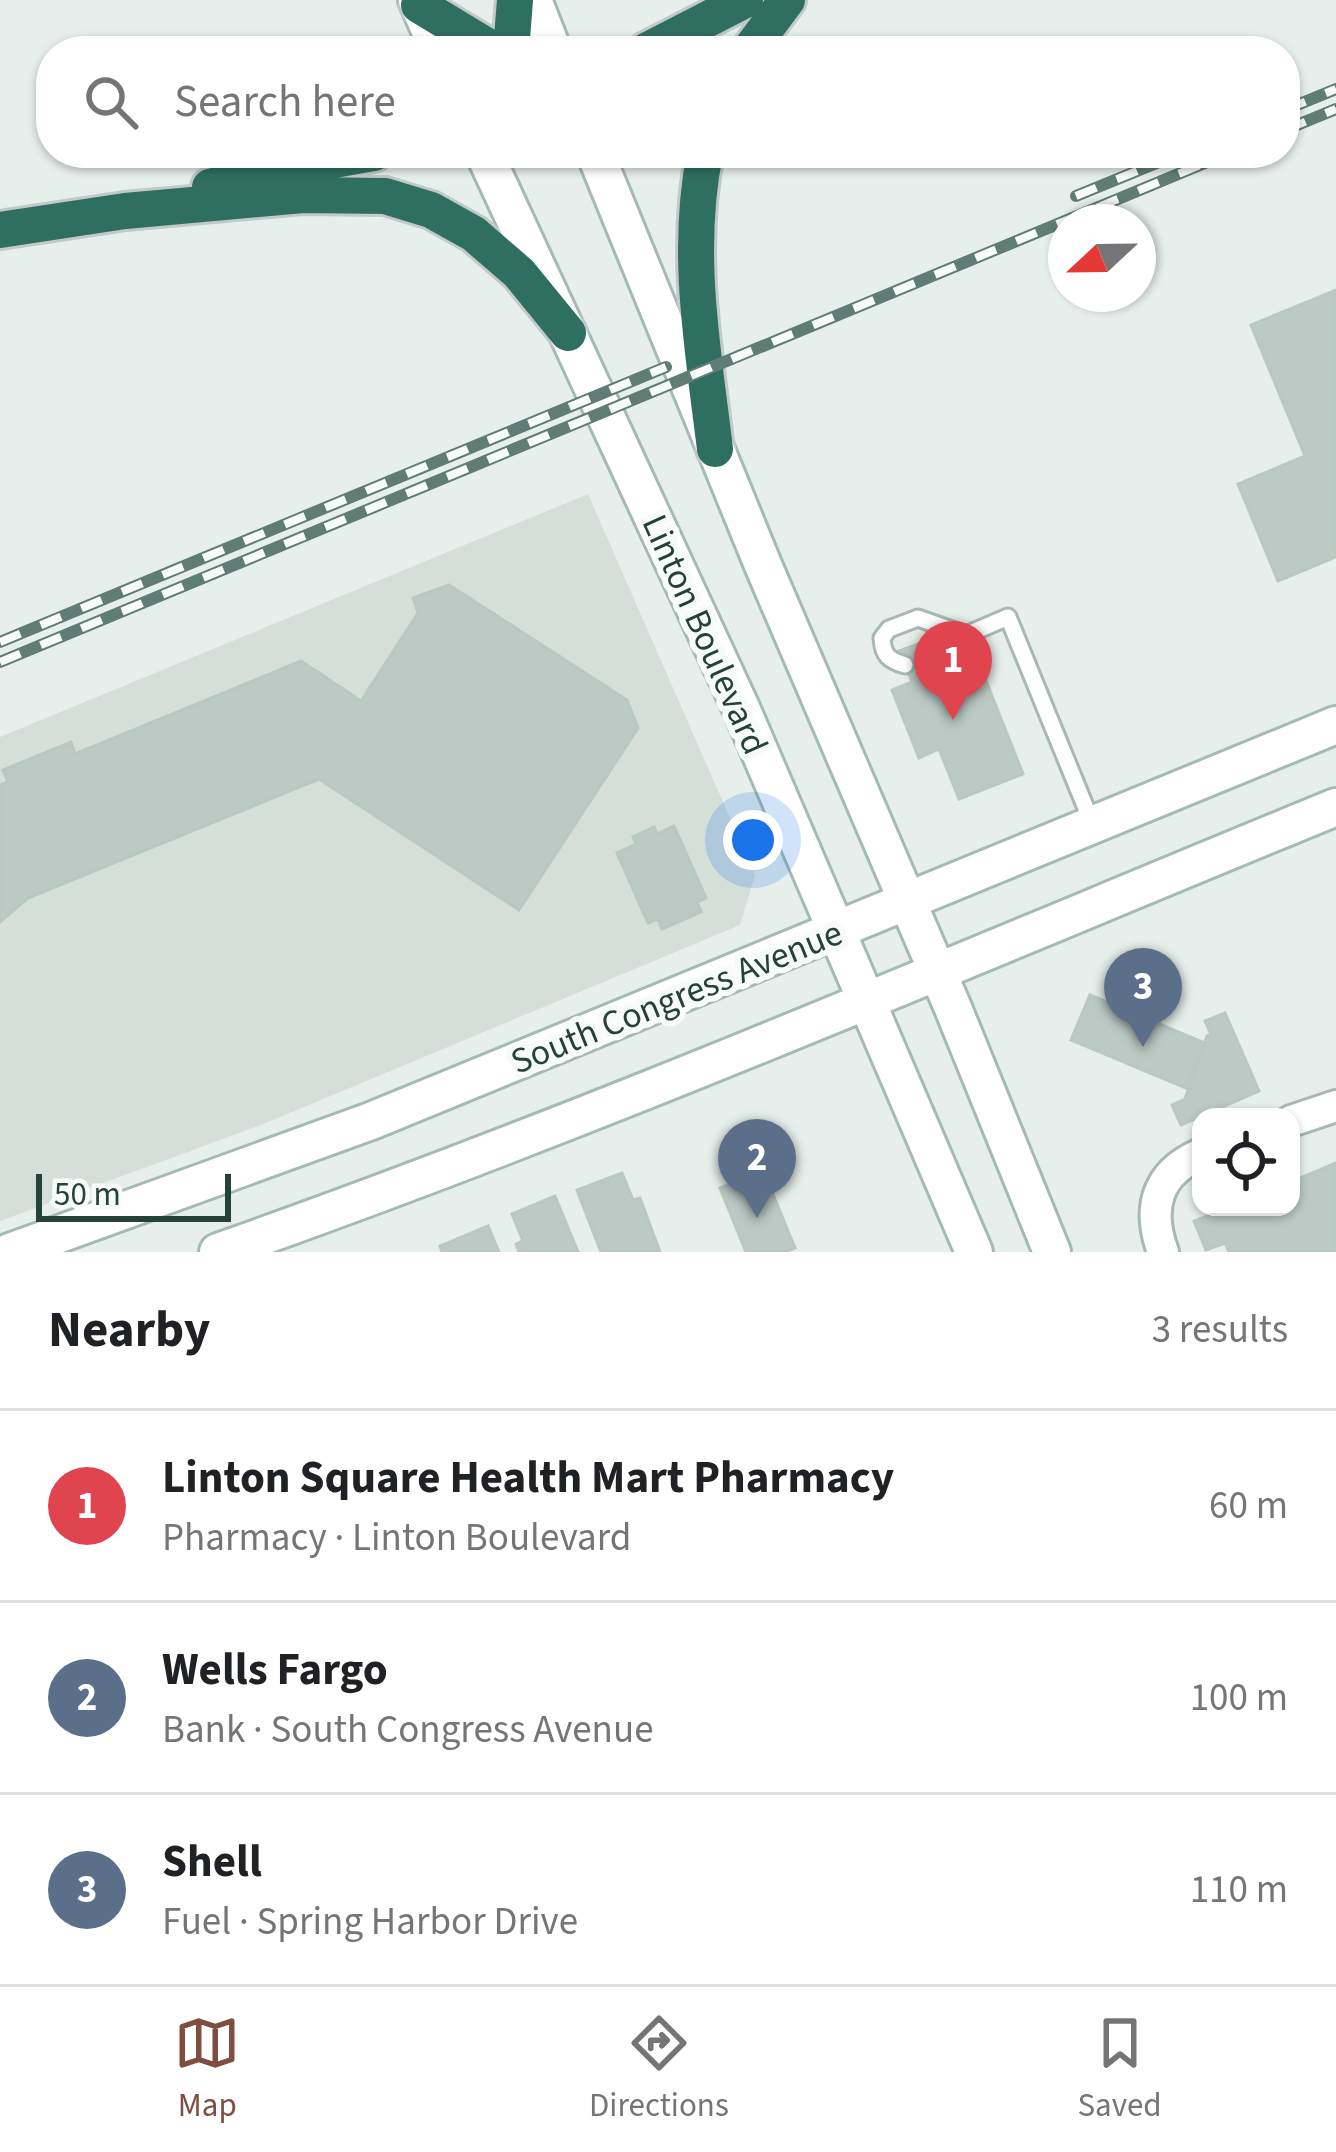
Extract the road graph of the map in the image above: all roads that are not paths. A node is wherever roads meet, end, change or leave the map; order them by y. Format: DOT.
graph roads {
  1 [pos="515,0"];
  2 [pos="533,0"];
  3 [pos="745,0"];
  4 [pos="787,0"];
  5 [pos="418,3"];
  6 [pos="432,36"];
  7 [pos="471,36"];
  8 [pos="512,36"];
  9 [pos="547,36"];
  10 [pos="675,36"];
  11 [pos="760,36"];
  12 [pos="289,168"];
  13 [pos="491,168"];
  14 [pos="601,168"];
  15 [pos="702,168"];
  16 [pos="125,211"];
  17 [pos="0,230"];
  18 [pos="568,333"];
  19 [pos="716,449"];
  20 [pos="966,635"];
  21 [pos="929,655"];
  22 [pos="905,665"];
  23 [pos="1336,725"];
  24 [pos="1336,807"];
  25 [pos="1092,823"];
  26 [pos="906,901"];
  27 [pos="838,930"];
  28 [pos="937,972"];
  29 [pos="868,1000"];
  30 [pos="1336,1106"];
  31 [pos="1300,1118"];
  32 [pos="1192,1159"];
  33 [pos="10,1252"];
  34 [pos="218,1252"];
  35 [pos="974,1252"];
  36 [pos="1052,1252"];
  37 [pos="1163,1252"];
  1 -- 8 [label="highway"];
  2 -- 9 [label="main road"];
  3 -- 10 [label="highway"];
  4 -- 11 [label="highway"];
  5 -- 6 [label="main road"];
  5 -- 7 [label="highway"];
  12 -- 16 [label="highway"];
  13 -- 18 [label="main road, Linton Boulevard"];
  14 -- 19 [label="main road"];
  15 -- 19 [label="highway"];
  16 -- 17 [label="highway"];
  16 -- 18 [label="highway"];
  18 -- 27 [label="main road, Linton Boulevard"];
  19 -- 26 [label="main road"];
  20 -- 21 [label="lane"];
  20 -- 22 [label="lane"];
  20 -- 25 [label="lane"];
  23 -- 25 [label="main road, South Congress Avenue"];
  24 -- 28 [label="main road, South Congress Avenue"];
  25 -- 26 [label="main road, South Congress Avenue"];
  26 -- 27 [label="main road, South Congress Avenue"];
  26 -- 28 [label="main road"];
  27 -- 29 [label="main road, Linton Boulevard"];
  27 -- 33 [label="main road, South Congress Avenue"];
  28 -- 29 [label="main road, South Congress Avenue"];
  28 -- 36 [label="main road"];
  29 -- 34 [label="main road, South Congress Avenue"];
  29 -- 35 [label="main road, Linton Boulevard"];
  30 -- 31 [label="street"];
  32 -- 37 [label="street"];
}
